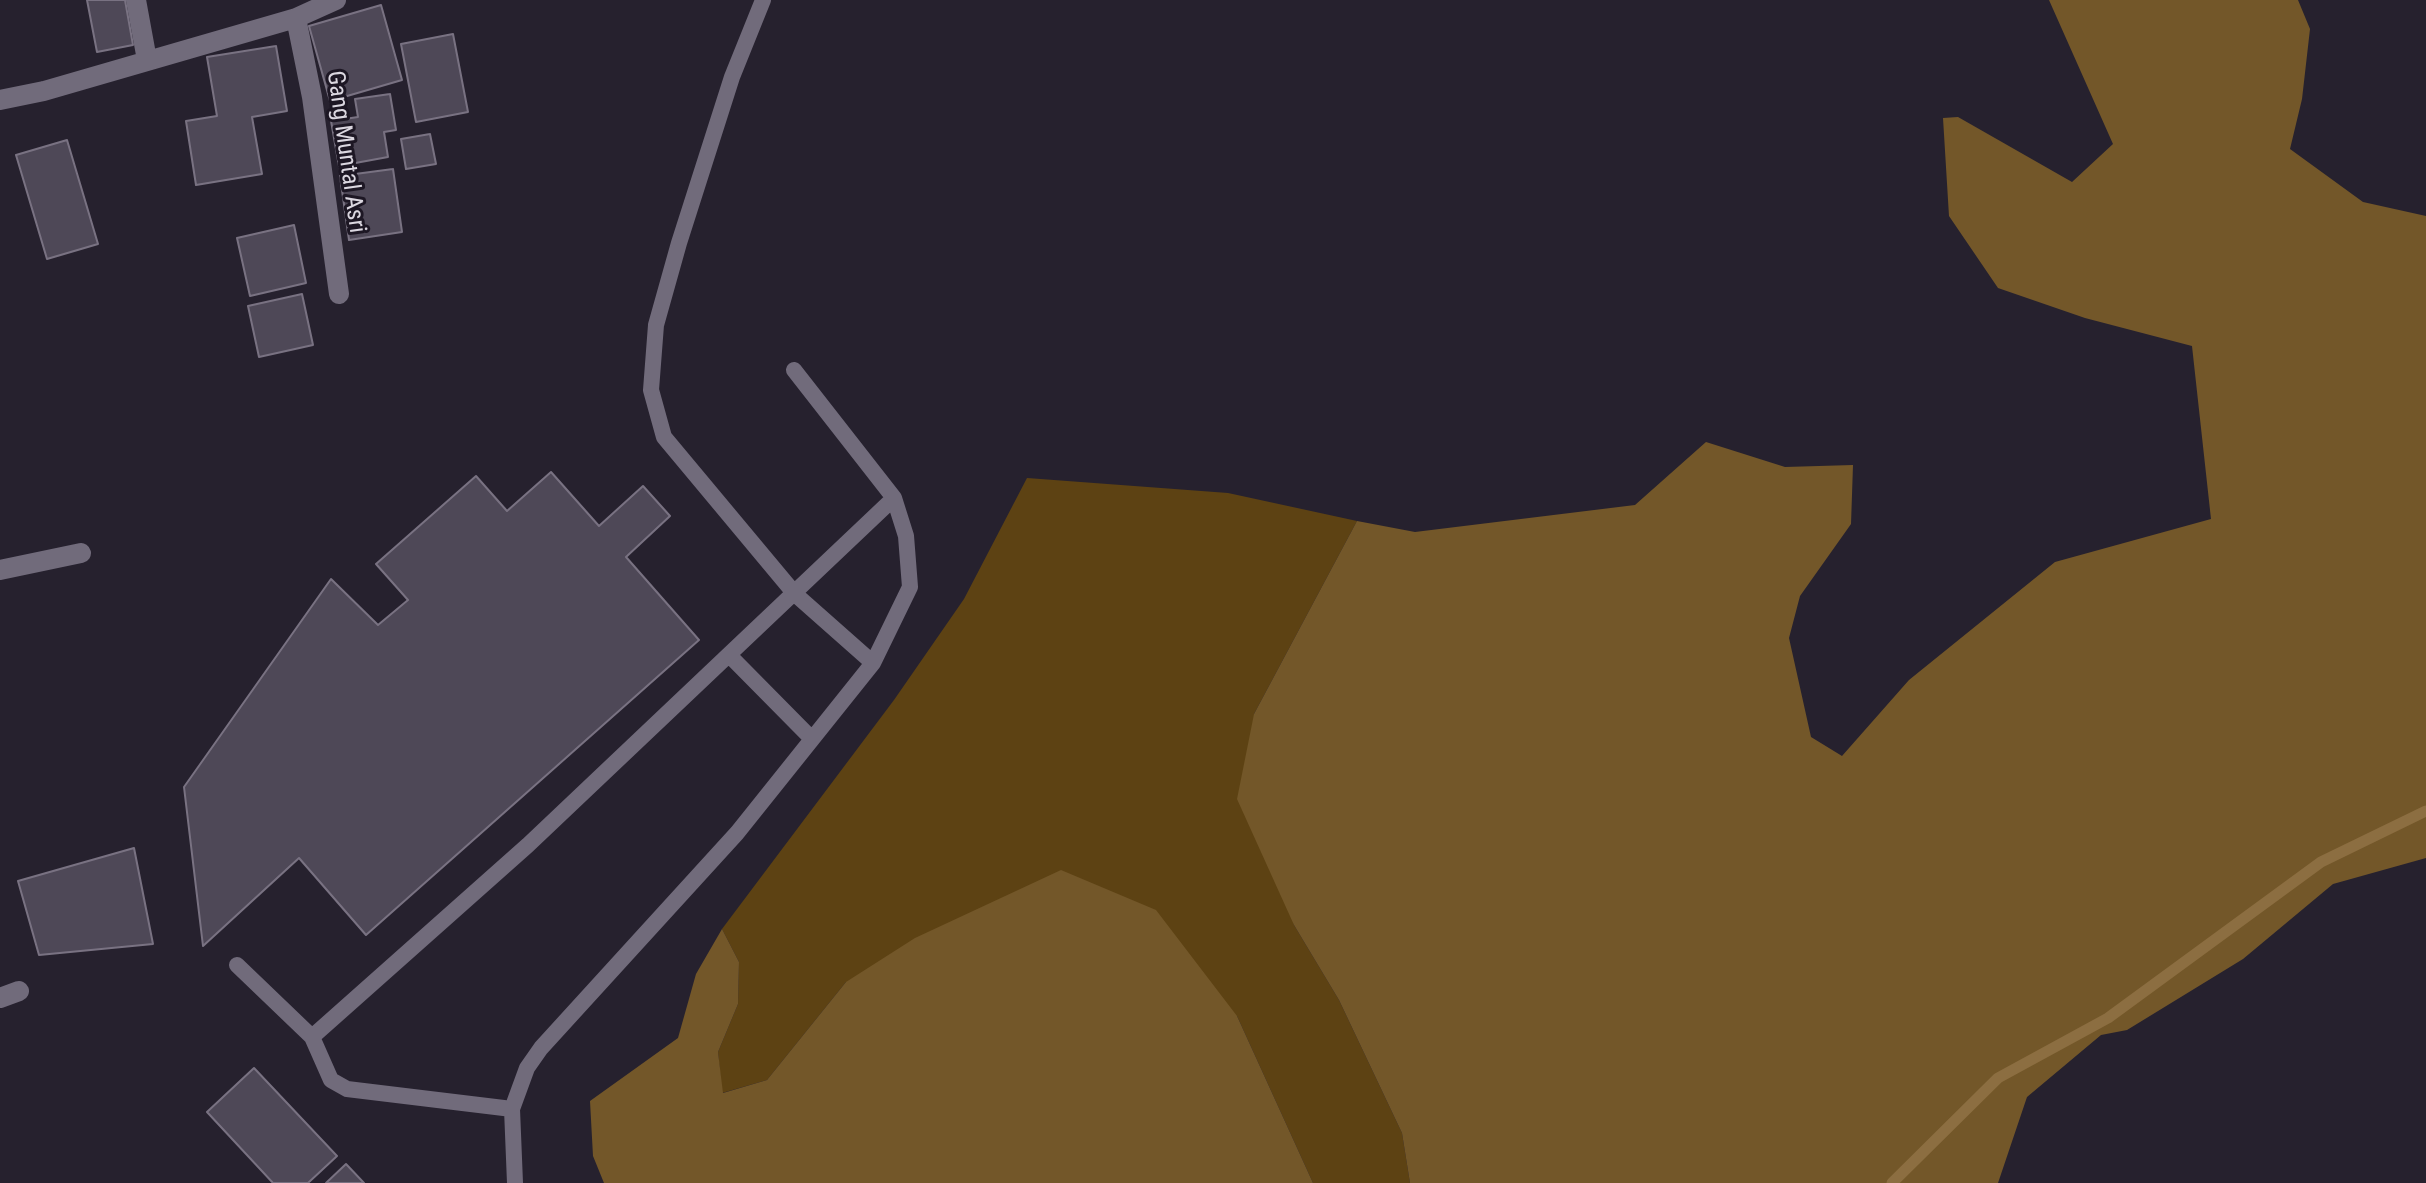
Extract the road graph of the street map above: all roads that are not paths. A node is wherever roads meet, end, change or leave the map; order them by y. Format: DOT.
graph roads {
  1 [pos="136,0"];
  2 [pos="336,0"];
  3 [pos="763,0"];
  4 [pos="296,18"];
  5 [pos="147,60"];
  6 [pos="0,100"];
  7 [pos="339,294"];
  8 [pos="794,370"];
  9 [pos="894,498"];
  10 [pos="81,553"];
  11 [pos="0,570"];
  12 [pos="795,594"];
  13 [pos="729,655"];
  14 [pos="873,663"];
  15 [pos="811,738"];
  16 [pos="237,965"];
  17 [pos="312,1037"];
  18 [pos="512,1109"];
  19 [pos="515,1183"];
  1 -- 5 [label="street"];
  2 -- 4 [label="street"];
  3 -- 12 [label="lane"];
  4 -- 5 [label="street"];
  4 -- 7 [label="street, Gang Muntal Asri"];
  5 -- 6 [label="street"];
  8 -- 9 [label="lane"];
  9 -- 12 [label="lane"];
  9 -- 14 [label="lane"];
  10 -- 11 [label="street"];
  12 -- 13 [label="lane"];
  12 -- 14 [label="lane"];
  13 -- 15 [label="lane"];
  13 -- 17 [label="lane"];
  14 -- 15 [label="lane"];
  15 -- 18 [label="lane"];
  16 -- 17 [label="lane"];
  17 -- 18 [label="lane"];
  18 -- 19 [label="lane"];
}
